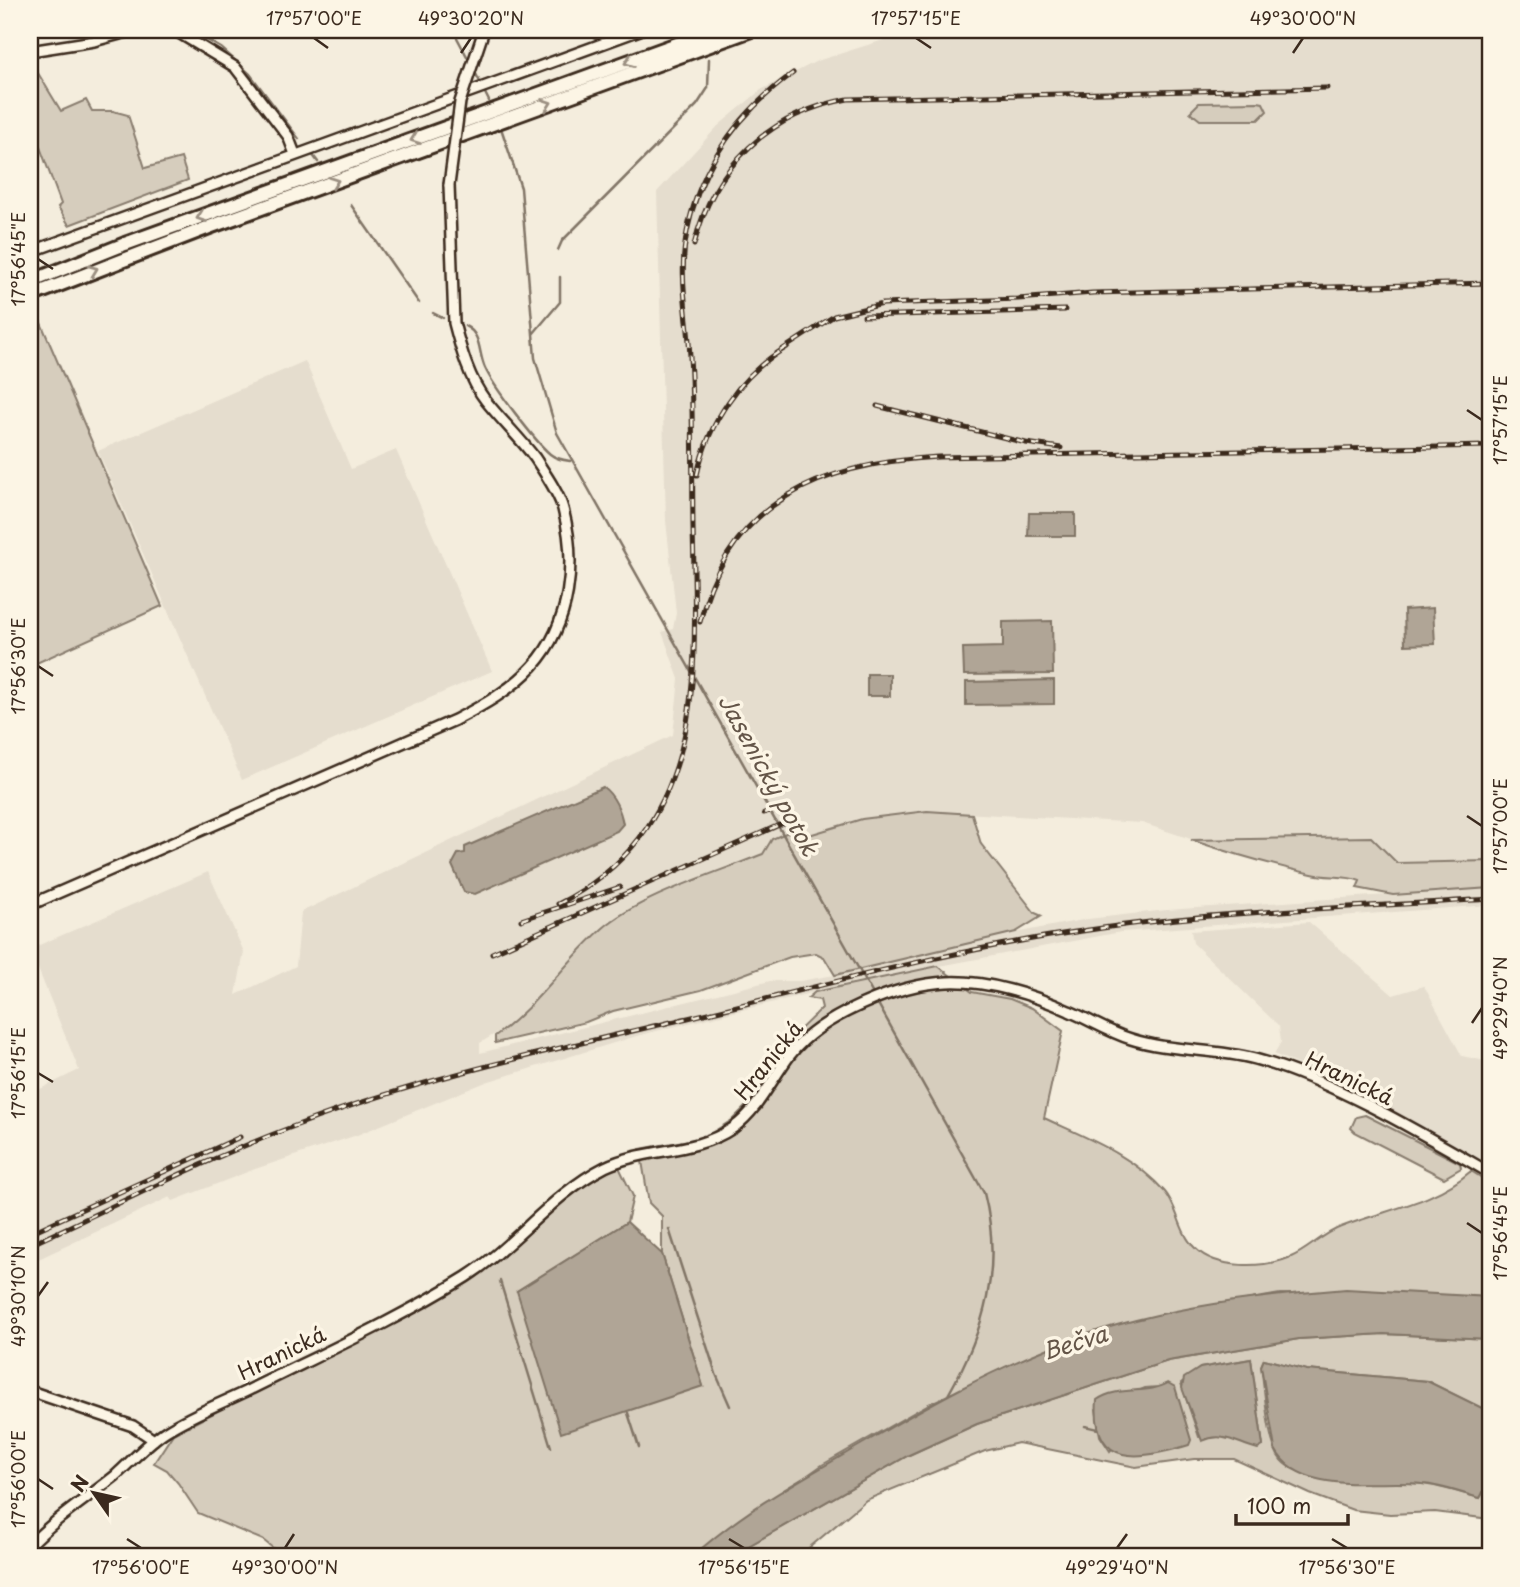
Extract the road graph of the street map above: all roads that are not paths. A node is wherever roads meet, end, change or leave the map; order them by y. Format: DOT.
graph roads {
  1 [pos="135,30"];
  2 [pos="174,30"];
  3 [pos="484,30"];
  4 [pos="640,30"];
  5 [pos="716,30"];
  6 [pos="751,30"];
  7 [pos="615,34"];
  8 [pos="30,51"];
  9 [pos="295,155"];
  10 [pos="30,252"];
  11 [pos="30,282"];
  12 [pos="30,296"];
  13 [pos="30,905"];
  14 [pos="1490,1173"];
  15 [pos="30,1391"];
  16 [pos="154,1440"];
  17 [pos="30,1545"];
  1 -- 8 [label="street"];
  2 -- 9 [label="street"];
  3 -- 13 [label="street, bridge"];
  4 -- 7 [label="street"];
  5 -- 11 [label="highway, one-way"];
  12 -- 6 [label="highway, one-way"];
  7 -- 9 [label="street"];
  9 -- 10 [label="street"];
  14 -- 16 [label="street, Hranická"];
  15 -- 16 [label="street"];
  16 -- 17 [label="street, Hranická"];
}
